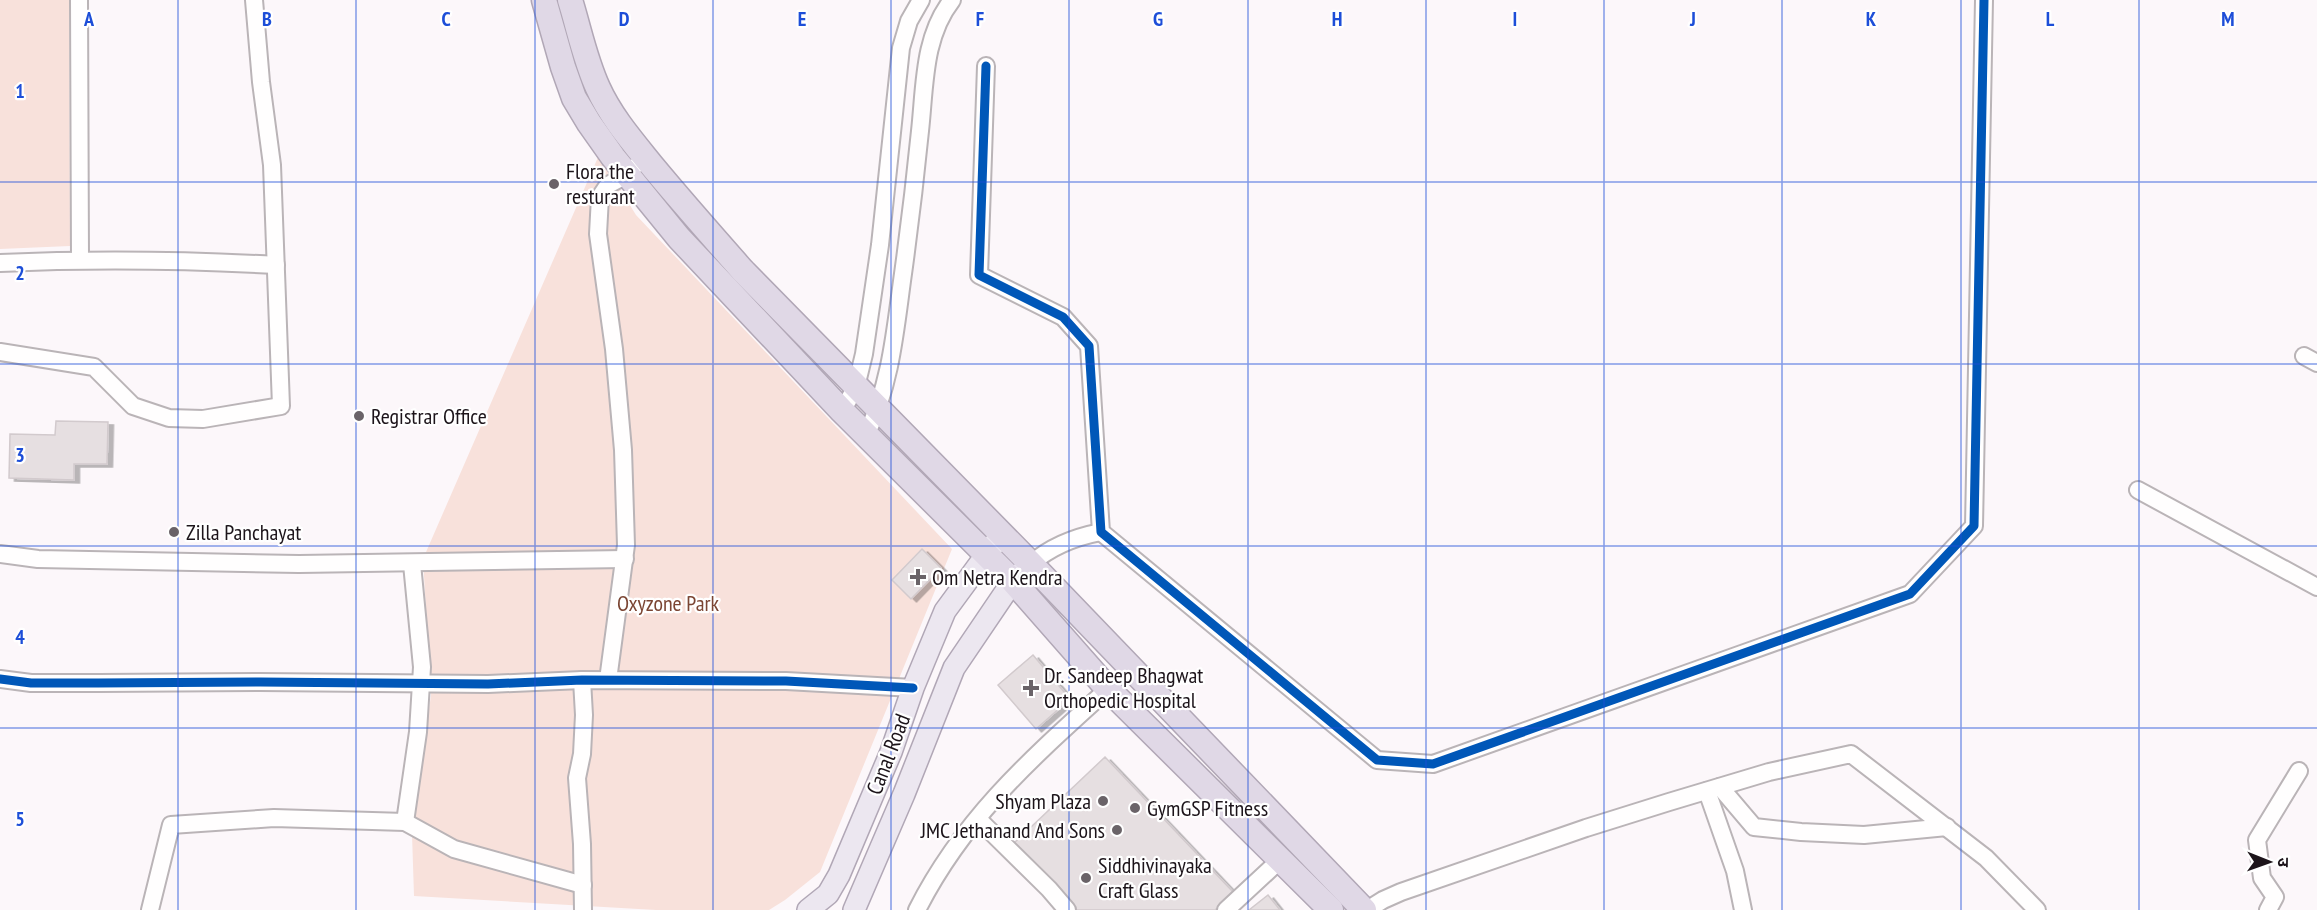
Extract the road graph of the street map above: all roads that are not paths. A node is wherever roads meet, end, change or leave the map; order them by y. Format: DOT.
graph roads {
  1 [pos="79,0"];
  2 [pos="254,0"];
  3 [pos="544,0"];
  4 [pos="570,0"];
  5 [pos="921,0"];
  6 [pos="952,0"];
  7 [pos="1984,0"];
  8 [pos="986,66"];
  9 [pos="644,156"];
  10 [pos="627,175"];
  11 [pos="80,260"];
  12 [pos="0,263"];
  13 [pos="276,265"];
  14 [pos="0,352"];
  15 [pos="856,387"];
  16 [pos="879,409"];
  17 [pos="842,411"];
  18 [pos="866,435"];
  19 [pos="2138,490"];
  20 [pos="1101,532"];
  21 [pos="1002,535"];
  22 [pos="986,553"];
  23 [pos="0,554"];
  24 [pos="625,559"];
  25 [pos="412,564"];
  26 [pos="1031,564"];
  27 [pos="1013,581"];
  28 [pos="2317,587"];
  29 [pos="0,678"];
  30 [pos="582,680"];
  31 [pos="608,681"];
  32 [pos="421,684"];
  33 [pos="913,688"];
  34 [pos="1108,689"];
  35 [pos="2299,771"];
  36 [pos="1714,789"];
  37 [pos="978,819"];
  38 [pos="405,822"];
  39 [pos="1947,827"];
  40 [pos="1280,860"];
  41 [pos="583,885"];
  42 [pos="150,910"];
  43 [pos="583,910"];
  44 [pos="808,910"];
  45 [pos="854,910"];
  46 [pos="917,910"];
  47 [pos="1067,910"];
  48 [pos="1226,910"];
  49 [pos="1331,910"];
  50 [pos="1366,910"];
  51 [pos="1743,910"];
  52 [pos="2037,910"];
  53 [pos="2268,910"];
  1 -- 11 [label="street"];
  2 -- 13 [label="street"];
  3 -- 10 [label="highway"];
  4 -- 9 [label="highway"];
  5 -- 15 [label="street"];
  6 -- 16 [label="street"];
  7 -- 20 [label="street"];
  8 -- 20 [label="street"];
  9 -- 10 [label="street"];
  9 -- 15 [label="highway"];
  10 -- 17 [label="highway"];
  10 -- 24 [label="street"];
  11 -- 12 [label="street"];
  11 -- 13 [label="street"];
  13 -- 14 [label="street"];
  15 -- 16 [label="highway"];
  15 -- 17 [label="street"];
  16 -- 18 [label="street"];
  16 -- 21 [label="highway"];
  17 -- 18 [label="highway"];
  18 -- 22 [label="highway"];
  19 -- 28 [label="street"];
  20 -- 26 [label="street"];
  21 -- 22 [label="main road, Canal Road"];
  21 -- 26 [label="highway"];
  22 -- 27 [label="highway"];
  22 -- 33 [label="main road, Canal Road"];
  23 -- 25 [label="street"];
  24 -- 25 [label="street"];
  24 -- 31 [label="street"];
  25 -- 32 [label="street"];
  26 -- 27 [label="main road, Canal Road"];
  26 -- 50 [label="highway"];
  27 -- 34 [label="highway"];
  27 -- 45 [label="main road, Canal Road"];
  29 -- 32 [label="street"];
  30 -- 31 [label="street"];
  30 -- 32 [label="street"];
  30 -- 41 [label="street"];
  31 -- 33 [label="street"];
  32 -- 38 [label="street"];
  33 -- 44 [label="main road, Canal Road"];
  34 -- 37 [label="street"];
  34 -- 40 [label="highway"];
  35 -- 53 [label="street"];
  36 -- 39 [label="street"];
  36 -- 39 [label="street"];
  36 -- 50 [label="street"];
  36 -- 51 [label="street"];
  37 -- 46 [label="street"];
  37 -- 47 [label="street"];
  38 -- 41 [label="street"];
  38 -- 42 [label="street"];
  39 -- 52 [label="street"];
  40 -- 48 [label="street"];
  40 -- 49 [label="highway"];
  41 -- 43 [label="street"];
}
